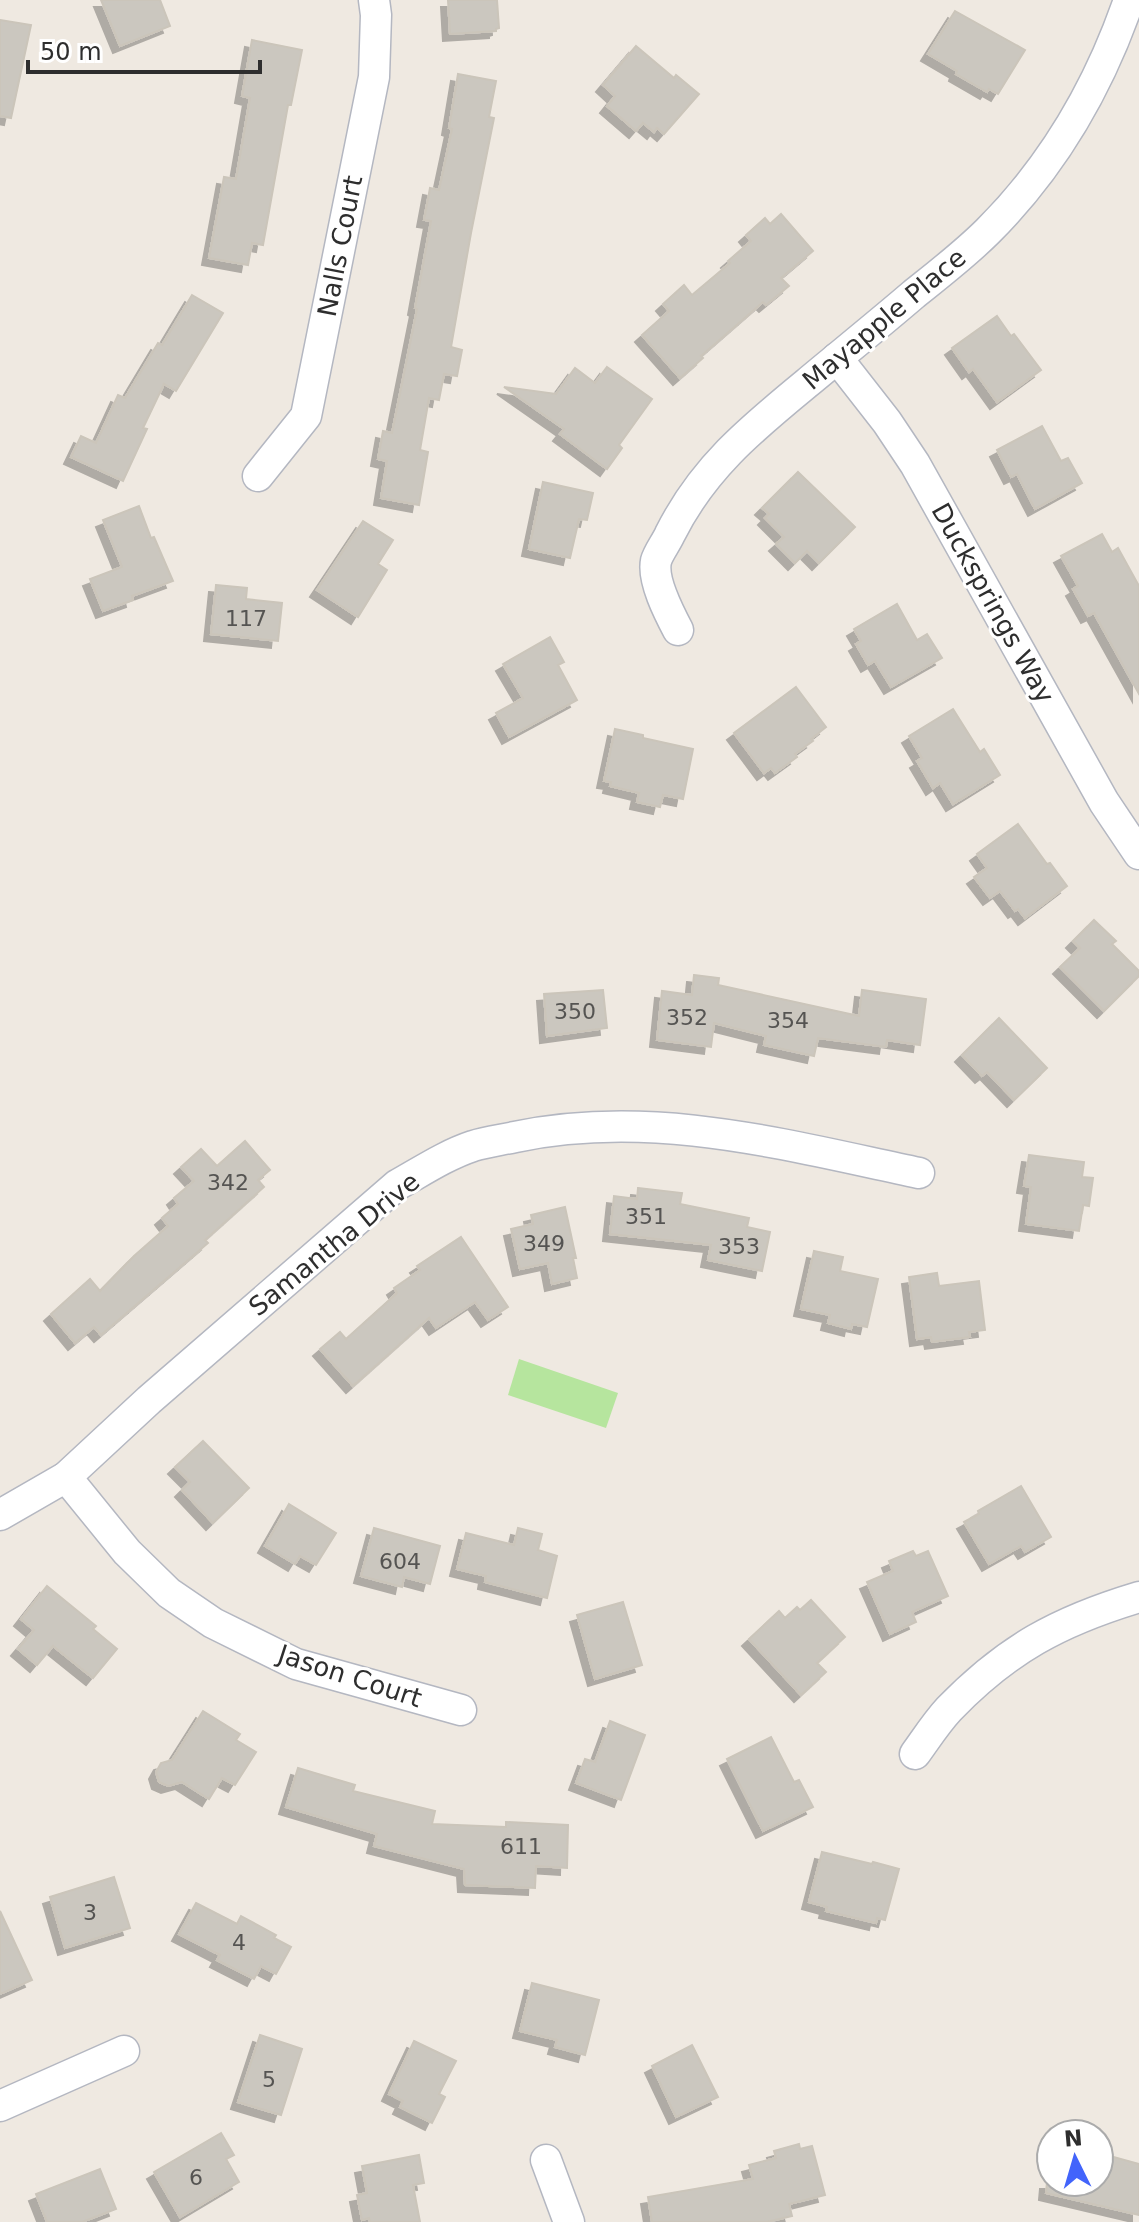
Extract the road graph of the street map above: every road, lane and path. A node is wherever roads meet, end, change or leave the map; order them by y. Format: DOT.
graph roads {
  1 [pos="374,0"];
  2 [pos="1129,0"];
  3 [pos="837,358"];
  4 [pos="258,476"];
  5 [pos="678,630"];
  6 [pos="1139,854"];
  7 [pos="919,1173"];
  8 [pos="66,1477"];
  9 [pos="0,1515"];
  10 [pos="1139,1597"];
  11 [pos="461,1710"];
  12 [pos="915,1754"];
  13 [pos="124,2051"];
  14 [pos="0,2106"];
  15 [pos="546,2160"];
  16 [pos="569,2222"];
  1 -- 4 [label="street, Nalls Court"];
  2 -- 3 [label="street, Mayapple Place"];
  3 -- 5 [label="street, Mayapple Place"];
  3 -- 6 [label="street, Ducksprings Way"];
  7 -- 8 [label="street, Samantha Drive"];
  8 -- 9 [label="street, Samantha Drive"];
  8 -- 11 [label="street, Jason Court"];
  10 -- 12 [label="street"];
  13 -- 14 [label="street"];
  15 -- 16 [label="street"];
}
